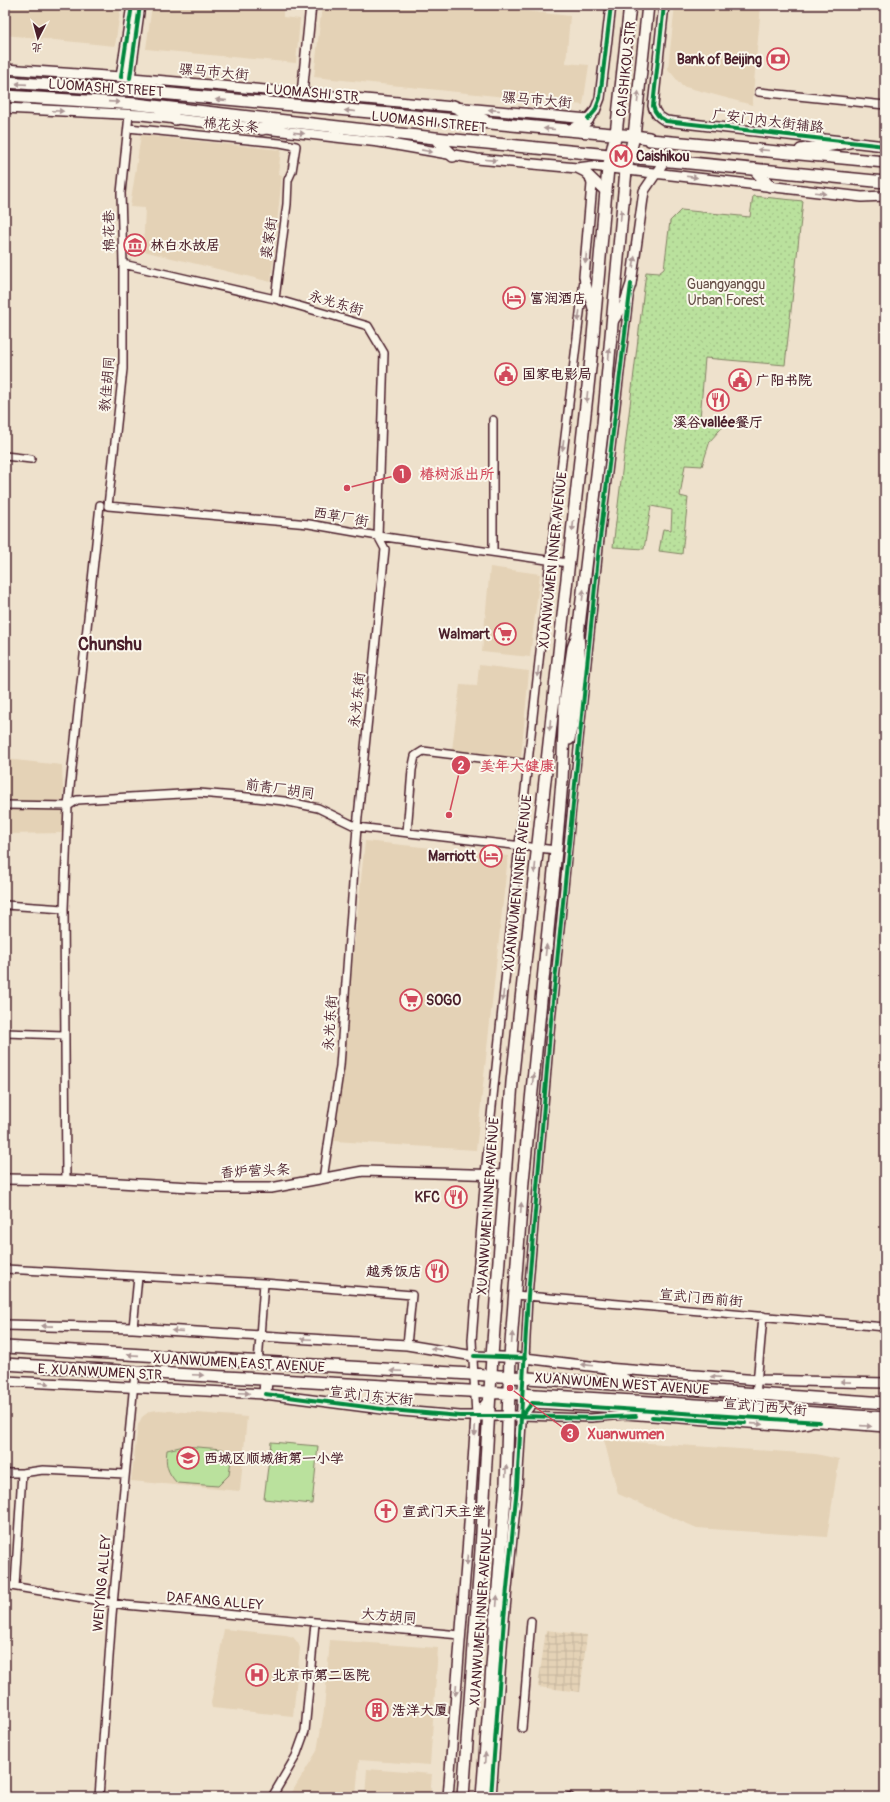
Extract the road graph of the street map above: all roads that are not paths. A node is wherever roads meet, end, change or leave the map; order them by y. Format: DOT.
graph roads {
  1 [pos="132,5"];
  2 [pos="140,5"];
  3 [pos="311,5"];
  4 [pos="611,5"];
  5 [pos="630,5"];
  6 [pos="648,5"];
  7 [pos="664,5"];
  8 [pos="5,69"];
  9 [pos="125,78"];
  10 [pos="5,82"];
  11 [pos="759,92"];
  12 [pos="302,94"];
  13 [pos="5,96"];
  14 [pos="885,105"];
  15 [pos="157,106"];
  16 [pos="453,106"];
  17 [pos="5,108"];
  18 [pos="129,114"];
  19 [pos="175,119"];
  20 [pos="588,119"];
  21 [pos="285,121"];
  22 [pos="492,124"];
  23 [pos="128,128"];
  24 [pos="262,128"];
  25 [pos="569,131"];
  26 [pos="616,134"];
  27 [pos="634,136"];
  28 [pos="435,138"];
  29 [pos="849,142"];
  30 [pos="885,146"];
  31 [pos="784,152"];
  32 [pos="611,155"];
  33 [pos="453,156"];
  34 [pos="629,156"];
  35 [pos="665,160"];
  36 [pos="885,162"];
  37 [pos="577,168"];
  38 [pos="608,168"];
  39 [pos="754,169"];
  40 [pos="626,170"];
  41 [pos="656,173"];
  42 [pos="670,174"];
  43 [pos="590,178"];
  44 [pos="288,180"];
  45 [pos="650,182"];
  46 [pos="885,182"];
  47 [pos="770,186"];
  48 [pos="606,192"];
  49 [pos="885,196"];
  50 [pos="123,264"];
  51 [pos="584,277"];
  52 [pos="631,284"];
  53 [pos="275,299"];
  54 [pos="594,316"];
  55 [pos="611,324"];
  56 [pos="493,420"];
  57 [pos="5,456"];
  58 [pos="31,459"];
  59 [pos="100,505"];
  60 [pos="108,506"];
  61 [pos="378,536"];
  62 [pos="494,552"];
  63 [pos="550,560"];
  64 [pos="568,563"];
  65 [pos="528,764"];
  66 [pos="545,766"];
  67 [pos="5,805"];
  68 [pos="68,806"];
  69 [pos="357,827"];
  70 [pos="407,832"];
  71 [pos="519,845"];
  72 [pos="537,847"];
  73 [pos="556,850"];
  74 [pos="5,905"];
  75 [pos="64,909"];
  76 [pos="5,1033"];
  77 [pos="64,1035"];
  78 [pos="485,1174"];
  79 [pos="505,1175"];
  80 [pos="5,1179"];
  81 [pos="323,1179"];
  82 [pos="66,1180"];
  83 [pos="5,1269"];
  84 [pos="138,1277"];
  85 [pos="264,1283"];
  86 [pos="515,1295"];
  87 [pos="528,1296"];
  88 [pos="763,1316"];
  89 [pos="5,1325"];
  90 [pos="885,1327"];
  91 [pos="132,1328"];
  92 [pos="261,1336"];
  93 [pos="407,1344"];
  94 [pos="5,1347"];
  95 [pos="474,1356"];
  96 [pos="492,1356"];
  97 [pos="510,1357"];
  98 [pos="525,1358"];
  99 [pos="258,1363"];
  100 [pos="5,1364"];
  101 [pos="606,1368"];
  102 [pos="135,1372"];
  103 [pos="491,1376"];
  104 [pos="510,1377"];
  105 [pos="524,1378"];
  106 [pos="266,1379"];
  107 [pos="758,1380"];
  108 [pos="5,1381"];
  109 [pos="885,1383"];
  110 [pos="632,1385"];
  111 [pos="134,1389"];
  112 [pos="510,1392"];
  113 [pos="524,1393"];
  114 [pos="265,1394"];
  115 [pos="491,1394"];
  116 [pos="756,1395"];
  117 [pos="532,1403"];
  118 [pos="885,1403"];
  119 [pos="509,1415"];
  120 [pos="476,1416"];
  121 [pos="490,1416"];
  122 [pos="522,1416"];
  123 [pos="819,1418"];
  124 [pos="885,1418"];
  125 [pos="885,1427"];
  126 [pos="5,1473"];
  127 [pos="22,1473"];
  128 [pos="126,1474"];
  129 [pos="479,1577"];
  130 [pos="5,1584"];
  131 [pos="15,1586"];
  132 [pos="464,1592"];
  133 [pos="113,1604"];
  134 [pos="531,1621"];
  135 [pos="315,1623"];
  136 [pos="460,1635"];
  137 [pos="522,1728"];
  138 [pos="99,1797"];
  139 [pos="272,1797"];
  140 [pos="448,1797"];
  141 [pos="463,1797"];
  142 [pos="482,1797"];
  143 [pos="491,1797"];
  1 -- 9 [label="street"];
  2 -- 9 [label="street"];
  3 -- 12 [label="street"];
  4 -- 20 [label="street"];
  5 -- 26 [label="main road, XUANWUMEN INNER AVENUE"];
  27 -- 6 [label="main road, CAISHIKOU STR, one-way"];
  7 -- 29 [label="street, 广安门内大街辅路"];
  8 -- 9 [label="street, 骡马市大街"];
  9 -- 12 [label="street, 骡马市大街"];
  22 -- 10 [label="main road, LUOMASHI STR, one-way"];
  11 -- 14 [label="street"];
  12 -- 16 [label="street, 骡马市大街"];
  13 -- 15 [label="main road, LUOMASHI STREET, one-way"];
  15 -- 19 [label="main road"];
  15 -- 21 [label="main road, LUOMASHI STREET"];
  20 -- 16 [label="street, 骡马市大街, one-way"];
  16 -- 22 [label="main road"];
  17 -- 18 [label="street, one-way"];
  18 -- 19 [label="street"];
  18 -- 23 [label="street, 棉花巷"];
  19 -- 24 [label="street"];
  20 -- 25 [label="main road"];
  21 -- 24 [label="main road"];
  21 -- 28 [label="main road, LUOMASHI STREET"];
  25 -- 22 [label="main road, LUOMASHI STR, one-way"];
  23 -- 44 [label="street, 棉花头条"];
  23 -- 50 [label="street, 棉花巷"];
  24 -- 33 [label="street, one-way"];
  25 -- 26 [label="main road, LUOMASHI STR"];
  26 -- 27 [label="main road, LUOMASHI STR"];
  26 -- 32 [label="main road, XUANWUMEN INNER AVENUE"];
  31 -- 27 [label="main road, LUOMASHI STR, one-way"];
  27 -- 34 [label="main road, CAISHIKOU STR"];
  28 -- 32 [label="main road, LUOMASHI STREET"];
  28 -- 33 [label="main road"];
  29 -- 30 [label="street, 广安门内大街辅路"];
  29 -- 31 [label="main road"];
  31 -- 36 [label="main road"];
  32 -- 34 [label="main road, LUOMASHI STREET"];
  32 -- 38 [label="main road, XUANWUMEN INNER AVENUE"];
  33 -- 37 [label="street, one-way"];
  34 -- 35 [label="main road, LUOMASHI STREET"];
  34 -- 40 [label="main road, XUANWUMEN INNER AVENUE"];
  35 -- 39 [label="main road, LUOMASHI STREET"];
  35 -- 41 [label="street"];
  37 -- 38 [label="street"];
  37 -- 43 [label="street"];
  38 -- 40 [label="street"];
  38 -- 48 [label="main road, XUANWUMEN INNER AVENUE"];
  39 -- 46 [label="main road, LUOMASHI STREET"];
  39 -- 47 [label="main road"];
  40 -- 41 [label="street"];
  55 -- 40 [label="main road, XUANWUMEN INNER AVENUE, one-way"];
  41 -- 42 [label="street"];
  41 -- 45 [label="street"];
  42 -- 45 [label="street"];
  42 -- 47 [label="street, one-way"];
  43 -- 48 [label="street"];
  43 -- 51 [label="street, one-way"];
  44 -- 53 [label="street, 裘家街"];
  52 -- 45 [label="street, one-way"];
  47 -- 49 [label="street, one-way"];
  48 -- 54 [label="main road, XUANWUMEN INNER AVENUE"];
  50 -- 53 [label="street, 棉花巷"];
  50 -- 60 [label="street, 教佳胡同"];
  51 -- 54 [label="street"];
  51 -- 63 [label="street, one-way"];
  52 -- 55 [label="street"];
  52 -- 87 [label="street"];
  53 -- 61 [label="street, 永光东街"];
  54 -- 64 [label="main road, XUANWUMEN INNER AVENUE, one-way"];
  73 -- 55 [label="main road, XUANWUMEN INNER AVENUE, one-way"];
  56 -- 62 [label="street"];
  57 -- 58 [label="street"];
  59 -- 68 [label="street"];
  60 -- 61 [label="street, 西草厂街"];
  61 -- 62 [label="street, 西草厂街"];
  61 -- 69 [label="street, 永光东街"];
  62 -- 63 [label="street, 西草厂街"];
  63 -- 64 [label="street, 西草厂街"];
  63 -- 65 [label="street, one-way"];
  64 -- 66 [label="main road, XUANWUMEN INNER AVENUE, one-way"];
  65 -- 66 [label="street"];
  65 -- 70 [label="street"];
  65 -- 71 [label="street"];
  66 -- 72 [label="main road, XUANWUMEN INNER AVENUE"];
  67 -- 68 [label="street"];
  68 -- 69 [label="street, 前青厂胡同"];
  68 -- 75 [label="street"];
  69 -- 70 [label="street, 前青厂胡同"];
  69 -- 81 [label="street, 永光东街"];
  70 -- 71 [label="street, 前青厂胡同"];
  71 -- 72 [label="street, 前青厂胡同"];
  71 -- 78 [label="street, one-way"];
  72 -- 73 [label="street, 前青厂胡同"];
  72 -- 79 [label="main road, XUANWUMEN INNER AVENUE, one-way"];
  86 -- 73 [label="main road, XUANWUMEN INNER AVENUE, one-way"];
  74 -- 75 [label="street"];
  75 -- 77 [label="street"];
  76 -- 77 [label="street"];
  77 -- 82 [label="street"];
  78 -- 79 [label="street, 香炉营头条"];
  78 -- 81 [label="street, 香炉营头条"];
  78 -- 95 [label="street"];
  79 -- 96 [label="main road, XUANWUMEN INNER AVENUE"];
  80 -- 82 [label="street, 香炉营头条"];
  81 -- 82 [label="street, 香炉营头条"];
  83 -- 84 [label="street"];
  84 -- 85 [label="street"];
  84 -- 91 [label="street"];
  85 -- 92 [label="street"];
  85 -- 93 [label="street"];
  86 -- 87 [label="street, 宣武门西前街"];
  97 -- 86 [label="main road, XUANWUMEN INNER AVENUE, one-way"];
  87 -- 88 [label="street, 宣武门西前街"];
  87 -- 98 [label="street"];
  88 -- 90 [label="street, 宣武门西前街"];
  88 -- 107 [label="street"];
  91 -- 89 [label="street, one-way"];
  92 -- 91 [label="street, one-way"];
  93 -- 92 [label="street, one-way"];
  92 -- 99 [label="street"];
  95 -- 93 [label="street, one-way"];
  99 -- 94 [label="main road, XUANWUMEN EAST AVENUE, one-way"];
  95 -- 96 [label="street, XUANWUMEN WEST AVENUE"];
  95 -- 120 [label="street"];
  96 -- 97 [label="street, XUANWUMEN WEST AVENUE"];
  96 -- 103 [label="main road, XUANWUMEN INNER AVENUE"];
  97 -- 98 [label="street, XUANWUMEN WEST AVENUE"];
  97 -- 104 [label="main road, XUANWUMEN INNER AVENUE"];
  101 -- 98 [label="street, XUANWUMEN WEST AVENUE, one-way"];
  98 -- 105 [label="street"];
  103 -- 99 [label="main road, 宣武门东大街, one-way"];
  100 -- 102 [label="main road, XUANWUMEN EAST AVENUE"];
  107 -- 101 [label="street, XUANWUMEN WEST AVENUE, one-way"];
  101 -- 110 [label="main road"];
  102 -- 106 [label="main road, XUANWUMEN EAST AVENUE, one-way"];
  102 -- 111 [label="street, WEIYING ALLEY"];
  103 -- 104 [label="main road, XUANWUMEN WEST AVENUE"];
  103 -- 115 [label="main road, XUANWUMEN INNER AVENUE"];
  104 -- 105 [label="main road, XUANWUMEN WEST AVENUE"];
  104 -- 112 [label="main road, XUANWUMEN INNER AVENUE"];
  105 -- 110 [label="main road, XUANWUMEN WEST AVENUE"];
  105 -- 113 [label="street"];
  106 -- 114 [label="main road"];
  106 -- 115 [label="main road, XUANWUMEN EAST AVENUE"];
  109 -- 107 [label="street, XUANWUMEN WEST AVENUE, one-way"];
  107 -- 116 [label="street"];
  108 -- 111 [label="street, E. XUANWUMEN STR, one-way"];
  110 -- 116 [label="main road, XUANWUMEN WEST AVENUE"];
  111 -- 114 [label="street, E. XUANWUMEN STR, one-way"];
  111 -- 128 [label="street, WEIYING ALLEY"];
  112 -- 113 [label="main road, XUANWUMEN WEST AVENUE"];
  112 -- 115 [label="main road, XUANWUMEN WEST AVENUE"];
  112 -- 119 [label="main road, XUANWUMEN INNER AVENUE"];
  113 -- 117 [label="street"];
  113 -- 122 [label="street"];
  113 -- 123 [label="main road, XUANWUMEN WEST AVENUE"];
  114 -- 120 [label="street, 宣武门东大街"];
  115 -- 120 [label="street"];
  115 -- 121 [label="main road, XUANWUMEN INNER AVENUE"];
  116 -- 118 [label="main road, XUANWUMEN WEST AVENUE"];
  117 -- 122 [label="street"];
  117 -- 123 [label="street, 宣武门西大街"];
  119 -- 121 [label="street, 宣武门东大街"];
  119 -- 122 [label="street, 宣武门东大街"];
  142 -- 119 [label="main road, XUANWUMEN INNER AVENUE, one-way"];
  120 -- 121 [label="street, 宣武门东大街"];
  120 -- 132 [label="street, one-way"];
  121 -- 129 [label="main road, XUANWUMEN INNER AVENUE"];
  122 -- 123 [label="street, 宣武门西大街, one-way"];
  122 -- 143 [label="street"];
  123 -- 124 [label="main road, XUANWUMEN WEST AVENUE"];
  123 -- 125 [label="street, 宣武门西大街, one-way"];
  126 -- 127 [label="street"];
  127 -- 128 [label="street"];
  127 -- 131 [label="street"];
  128 -- 133 [label="street, WEIYING ALLEY"];
  129 -- 132 [label="street"];
  129 -- 141 [label="main road, XUANWUMEN INNER AVENUE"];
  130 -- 131 [label="street, DAFANG ALLEY"];
  131 -- 133 [label="street, DAFANG ALLEY"];
  132 -- 136 [label="street"];
  133 -- 135 [label="street, DAFANG ALLEY"];
  133 -- 138 [label="street, WEIYING ALLEY"];
  134 -- 137 [label="street"];
  135 -- 136 [label="street, 大方胡同"];
  135 -- 139 [label="street"];
  136 -- 140 [label="street, one-way"];
}
